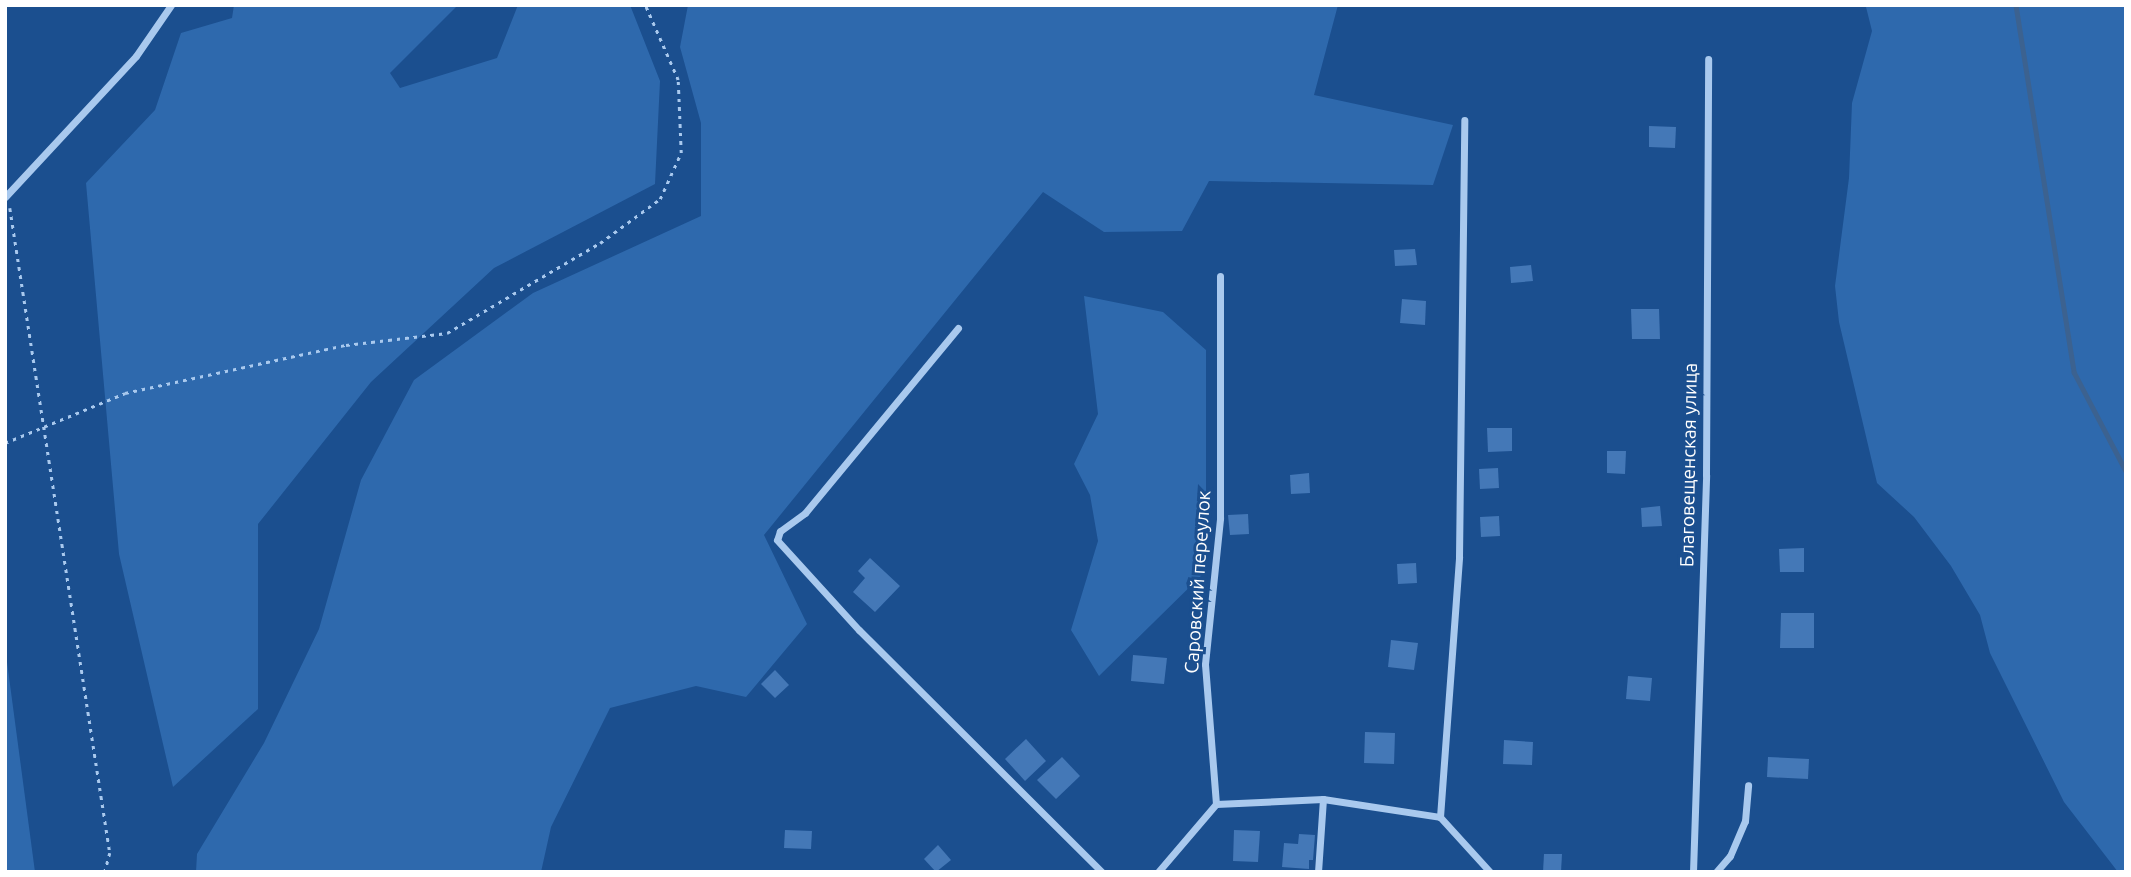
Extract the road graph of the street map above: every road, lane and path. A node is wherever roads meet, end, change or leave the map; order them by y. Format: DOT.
graph roads {
  1 [pos="171,5"];
  2 [pos="645,5"];
  3 [pos="1708,59"];
  4 [pos="1464,120"];
  5 [pos="7,196"];
  6 [pos="1220,276"];
  7 [pos="958,328"];
  8 [pos="44,425"];
  9 [pos="5,443"];
  10 [pos="1748,785"];
  11 [pos="1323,799"];
  12 [pos="1216,804"];
  13 [pos="1440,817"];
  14 [pos="106,872"];
  15 [pos="1102,872"];
  16 [pos="1158,872"];
  17 [pos="1318,872"];
  18 [pos="1490,872"];
  19 [pos="1693,872"];
  20 [pos="1717,872"];
  1 -- 5 [label="street"];
  2 -- 8 [label="path"];
  3 -- 19 [label="street, Благовещенская улица"];
  4 -- 13 [label="street"];
  5 -- 8 [label="path"];
  6 -- 12 [label="street, Саровский переулок"];
  7 -- 15 [label="street"];
  8 -- 9 [label="path"];
  8 -- 14 [label="path"];
  10 -- 20 [label="street"];
  11 -- 12 [label="street"];
  11 -- 13 [label="street"];
  11 -- 17 [label="street"];
  12 -- 16 [label="street"];
  13 -- 18 [label="street"];
}
